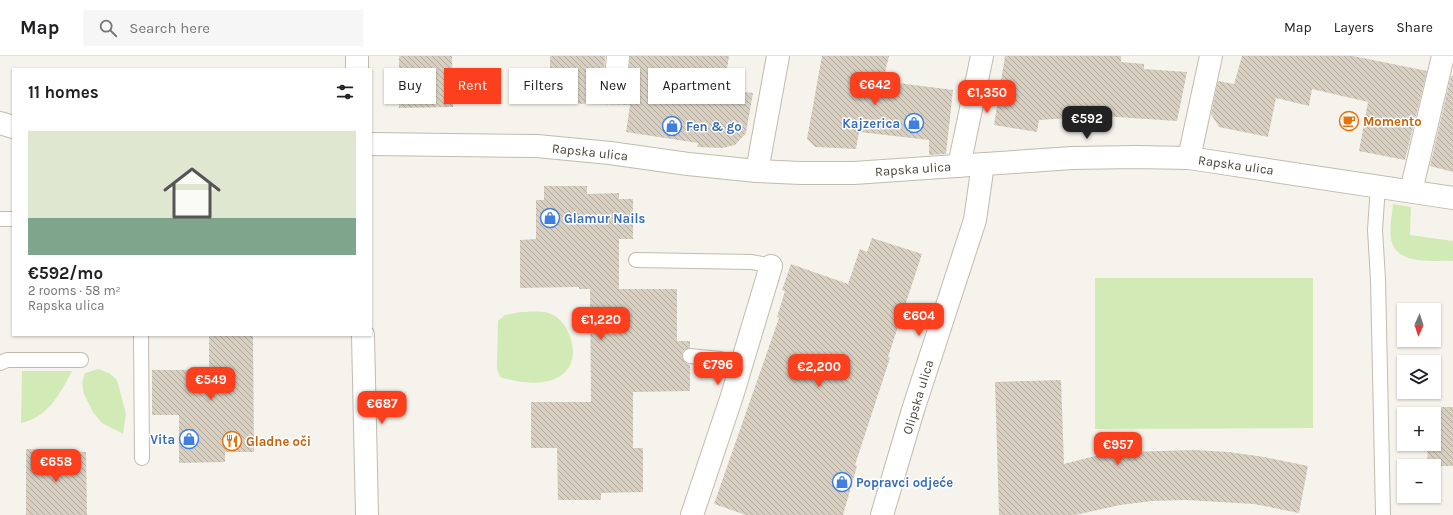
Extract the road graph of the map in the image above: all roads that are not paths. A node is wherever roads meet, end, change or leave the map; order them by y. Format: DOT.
graph roads {
  1 [pos="357,56"];
  2 [pos="618,56"];
  3 [pos="778,56"];
  4 [pos="982,56"];
  5 [pos="1211,56"];
  6 [pos="1443,56"];
  7 [pos="358,68"];
  8 [pos="617,68"];
  9 [pos="0,124"];
  10 [pos="12,126"];
  11 [pos="372,144"];
  12 [pos="1189,158"];
  13 [pos="983,164"];
  14 [pos="959,166"];
  15 [pos="757,171"];
  16 [pos="1378,186"];
  17 [pos="1412,191"];
  18 [pos="1453,198"];
  19 [pos="0,219"];
  20 [pos="12,220"];
  21 [pos="636,260"];
  22 [pos="771,266"];
  23 [pos="141,336"];
  24 [pos="363,336"];
  25 [pos="690,356"];
  26 [pos="81,360"];
  27 [pos="0,363"];
  28 [pos="742,364"];
  29 [pos="142,458"];
  30 [pos="367,515"];
  31 [pos="692,515"];
  32 [pos="882,515"];
  33 [pos="1383,515"];
  1 -- 7 [label="street"];
  2 -- 8 [label="street"];
  3 -- 15 [label="street"];
  4 -- 14 [label="street"];
  5 -- 12 [label="street"];
  6 -- 17 [label="street"];
  9 -- 10 [label="street"];
  11 -- 15 [label="street, Rapska ulica"];
  12 -- 13 [label="street, Rapska ulica"];
  12 -- 16 [label="street, Rapska ulica"];
  13 -- 14 [label="street, Rapska ulica"];
  13 -- 32 [label="street, Olipska ulica"];
  14 -- 15 [label="street, Rapska ulica"];
  16 -- 17 [label="street, Rapska ulica"];
  16 -- 33 [label="lane"];
  17 -- 18 [label="street, Rapska ulica"];
  19 -- 20 [label="lane"];
  21 -- 22 [label="lane"];
  22 -- 28 [label="street"];
  23 -- 29 [label="lane"];
  24 -- 30 [label="street"];
  25 -- 28 [label="lane"];
  26 -- 27 [label="lane"];
  28 -- 31 [label="street"];
}
